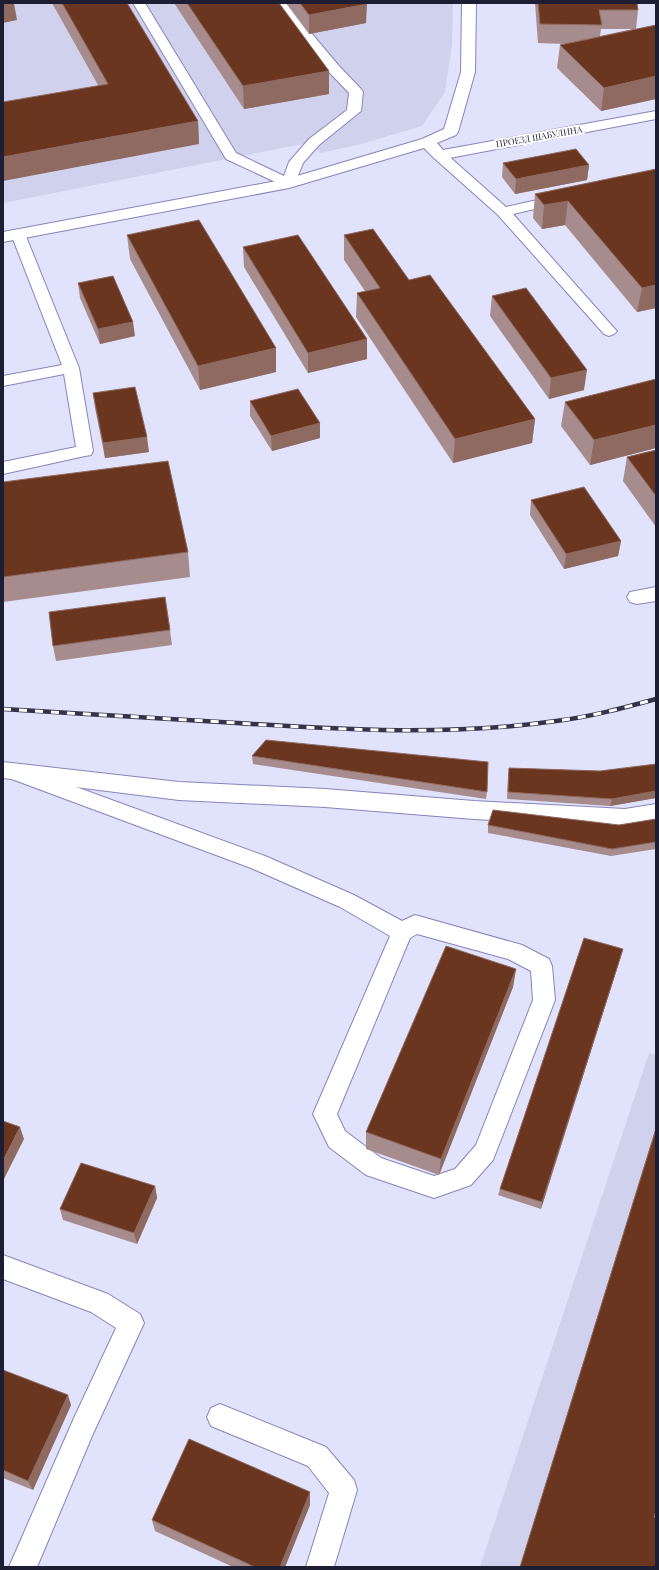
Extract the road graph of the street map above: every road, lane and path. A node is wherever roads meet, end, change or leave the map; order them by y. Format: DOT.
graph roads {
  1 [pos="140,3"];
  2 [pos="279,3"];
  3 [pos="469,3"];
  4 [pos="656,115"];
  5 [pos="427,142"];
  6 [pos="438,154"];
  7 [pos="289,183"];
  8 [pos="572,196"];
  9 [pos="502,212"];
  10 [pos="11,235"];
  11 [pos="609,331"];
  12 [pos="70,368"];
  13 [pos="3,381"];
  14 [pos="3,468"];
  15 [pos="7,771"];
  16 [pos="656,813"];
  17 [pos="402,932"];
  18 [pos="3,1267"];
  19 [pos="220,1417"];
  20 [pos="24,1567"];
  21 [pos="320,1567"];
  1 -- 7 [label="lane"];
  2 -- 7 [label="lane"];
  3 -- 5 [label="street"];
  4 -- 6 [label="street, ПРОЕЗД ШАБУЛИНА"];
  5 -- 6 [label="street"];
  5 -- 7 [label="street"];
  6 -- 9 [label="lane"];
  7 -- 10 [label="street"];
  8 -- 9 [label="lane"];
  9 -- 11 [label="lane"];
  10 -- 12 [label="lane"];
  12 -- 13 [label="lane"];
  12 -- 14 [label="lane"];
  15 -- 16 [label="street"];
  15 -- 17 [label="lane"];
  17 -- 17 [label="lane"];
  18 -- 20 [label="lane"];
  19 -- 21 [label="lane"];
}
